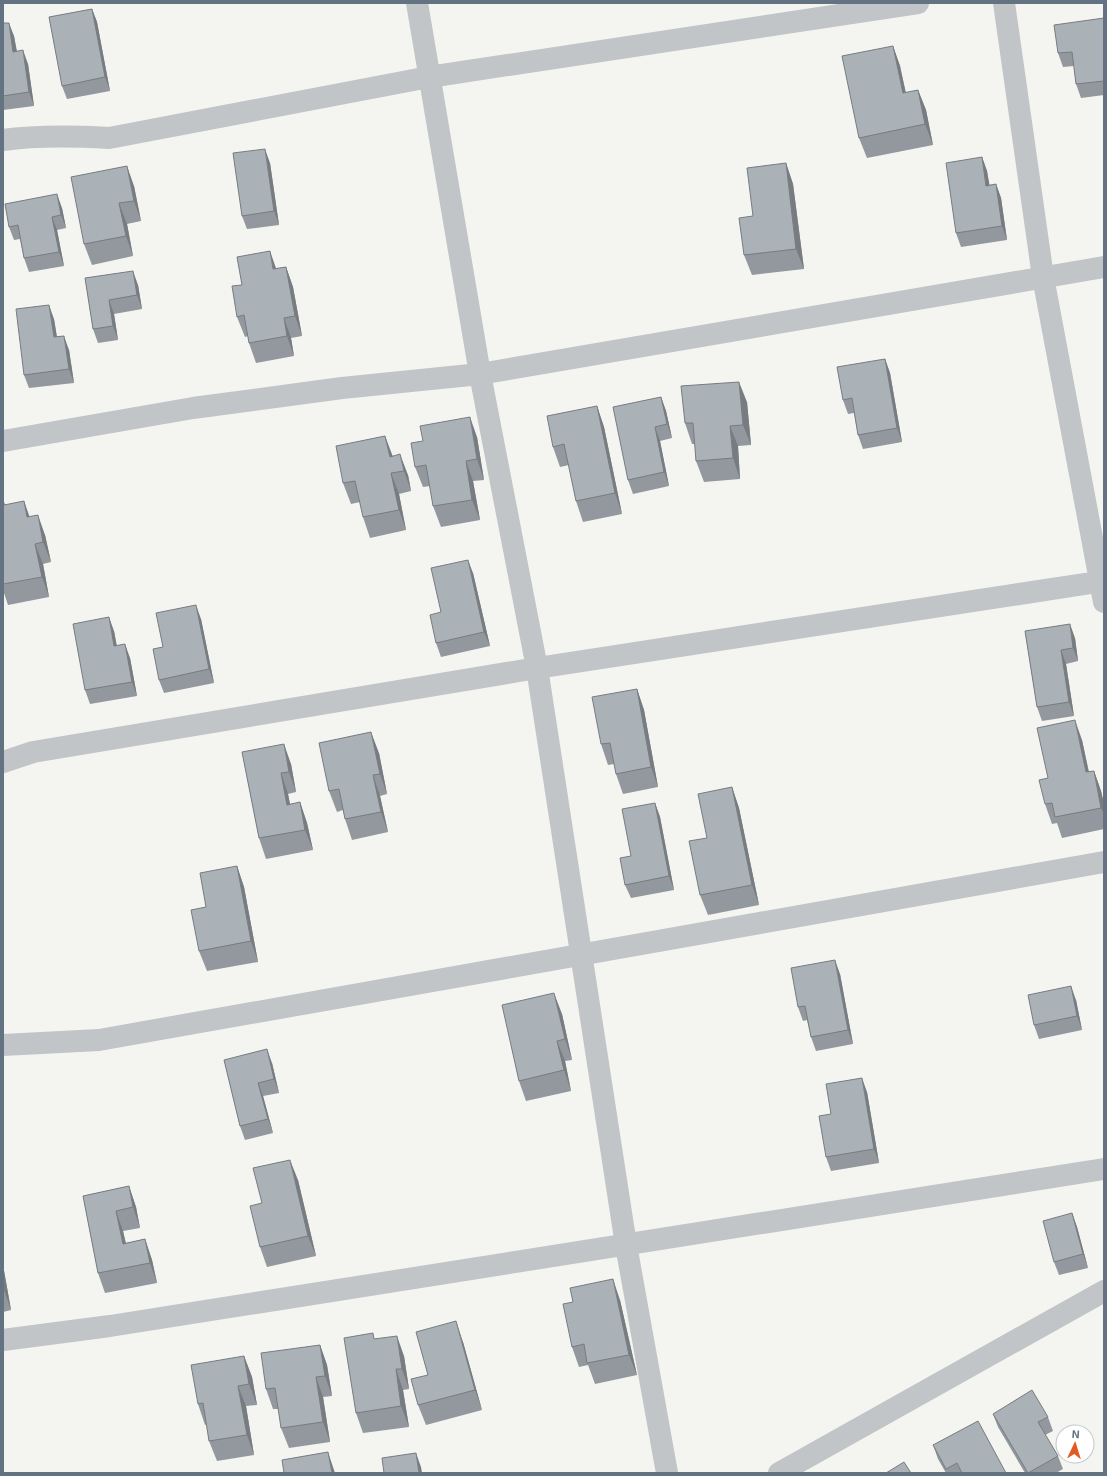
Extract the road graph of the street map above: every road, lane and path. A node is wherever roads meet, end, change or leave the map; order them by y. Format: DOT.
graph roads {
  1 [pos="417,3"];
  2 [pos="918,3"];
  3 [pos="1004,3"];
  4 [pos="429,77"];
  5 [pos="3,140"];
  6 [pos="1104,267"];
  7 [pos="1043,277"];
  8 [pos="480,374"];
  9 [pos="3,441"];
  10 [pos="1103,588"];
  11 [pos="537,668"];
  12 [pos="3,762"];
  13 [pos="1104,862"];
  14 [pos="582,955"];
  15 [pos="3,1045"];
  16 [pos="1104,1169"];
  17 [pos="626,1245"];
  18 [pos="1104,1291"];
  19 [pos="3,1340"];
  20 [pos="667,1473"];
  21 [pos="779,1473"];
  1 -- 4 [label="street"];
  2 -- 4 [label="street"];
  3 -- 7 [label="street"];
  4 -- 5 [label="street"];
  4 -- 8 [label="street"];
  6 -- 7 [label="street"];
  7 -- 8 [label="street"];
  7 -- 10 [label="street"];
  8 -- 9 [label="street"];
  8 -- 11 [label="street"];
  10 -- 11 [label="street"];
  11 -- 12 [label="street"];
  11 -- 14 [label="street"];
  13 -- 14 [label="street"];
  14 -- 15 [label="street"];
  14 -- 17 [label="street"];
  16 -- 17 [label="street"];
  17 -- 19 [label="street"];
  17 -- 20 [label="street"];
  18 -- 21 [label="street"];
}
